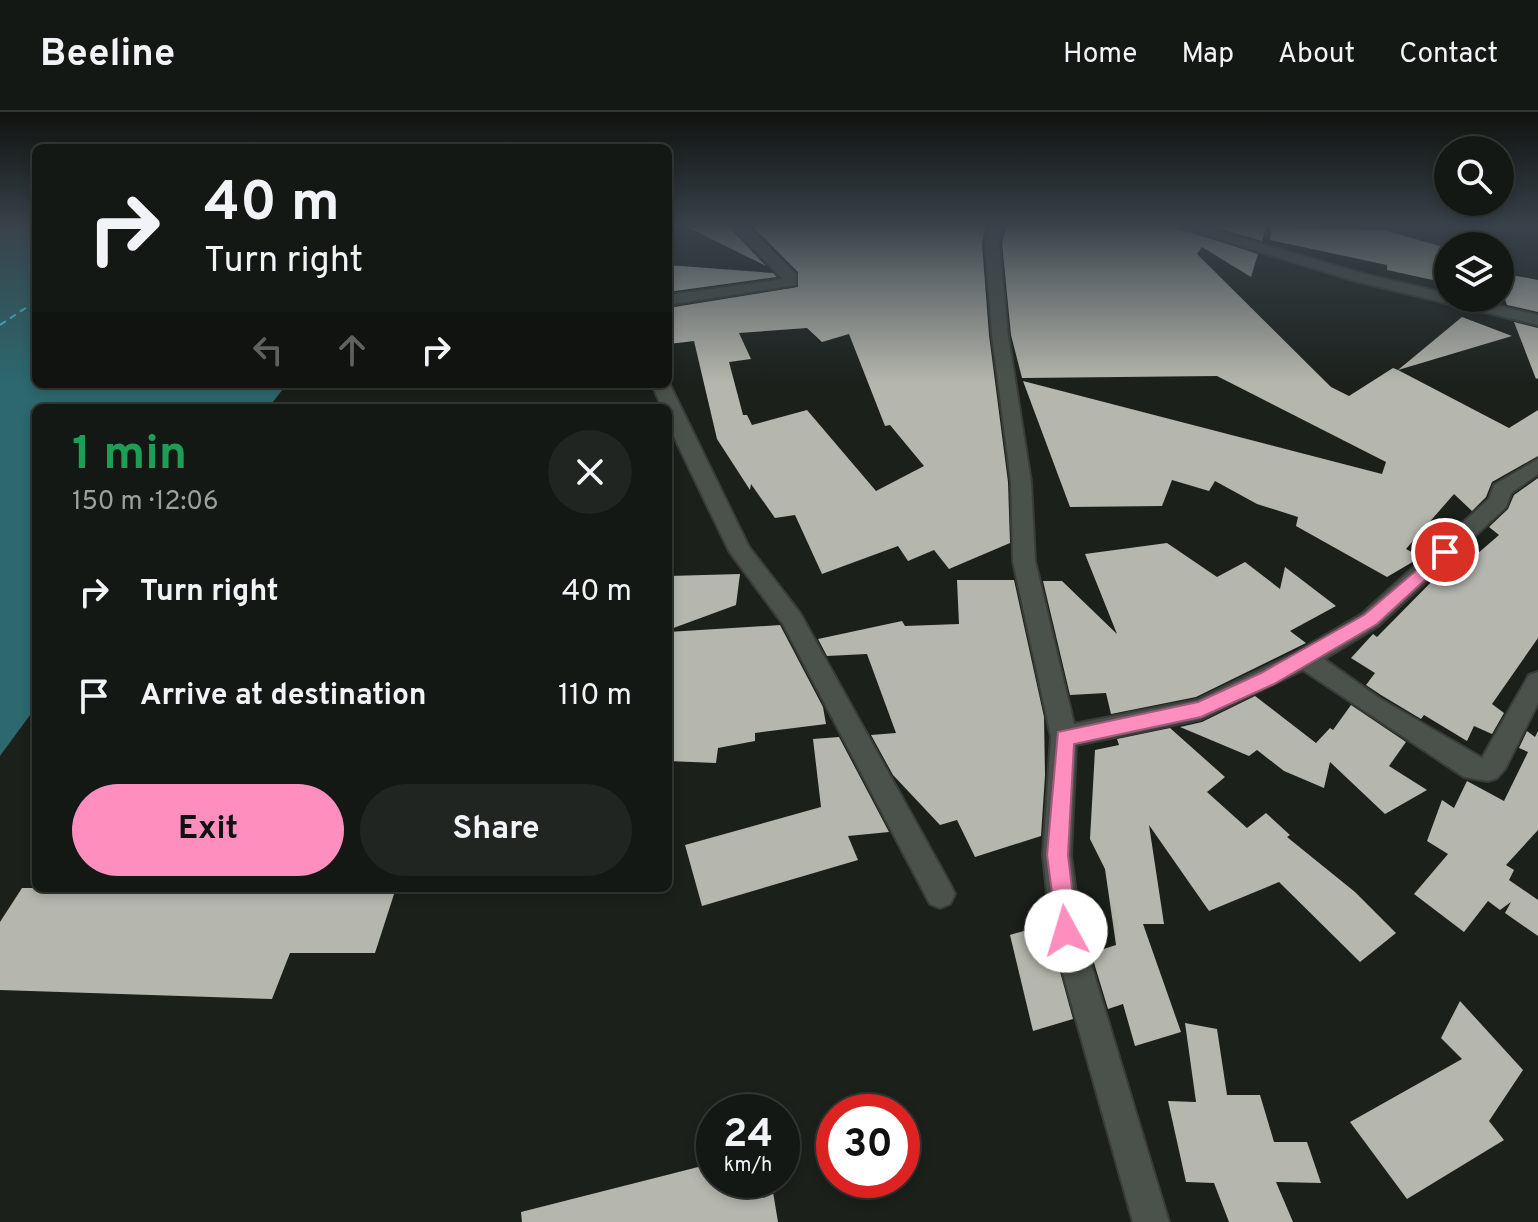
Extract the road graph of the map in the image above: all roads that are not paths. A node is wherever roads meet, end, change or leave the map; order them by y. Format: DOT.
graph roads {
  1 [pos="791,279"];
  2 [pos="995,279"];
  3 [pos="1363,279"];
  4 [pos="672,299"];
  5 [pos="1538,320"];
  6 [pos="672,407"];
  7 [pos="1538,465"];
  8 [pos="1305,659"];
  9 [pos="1538,682"];
  10 [pos="1064,737"];
  11 [pos="940,894"];
  12 [pos="1151,1222"];
  1 -- 4 [label="street"];
  2 -- 10 [label="street"];
  3 -- 5 [label="street"];
  6 -- 11 [label="street"];
  7 -- 8 [label="street"];
  8 -- 9 [label="street"];
  8 -- 10 [label="street"];
  10 -- 12 [label="street"];
}
